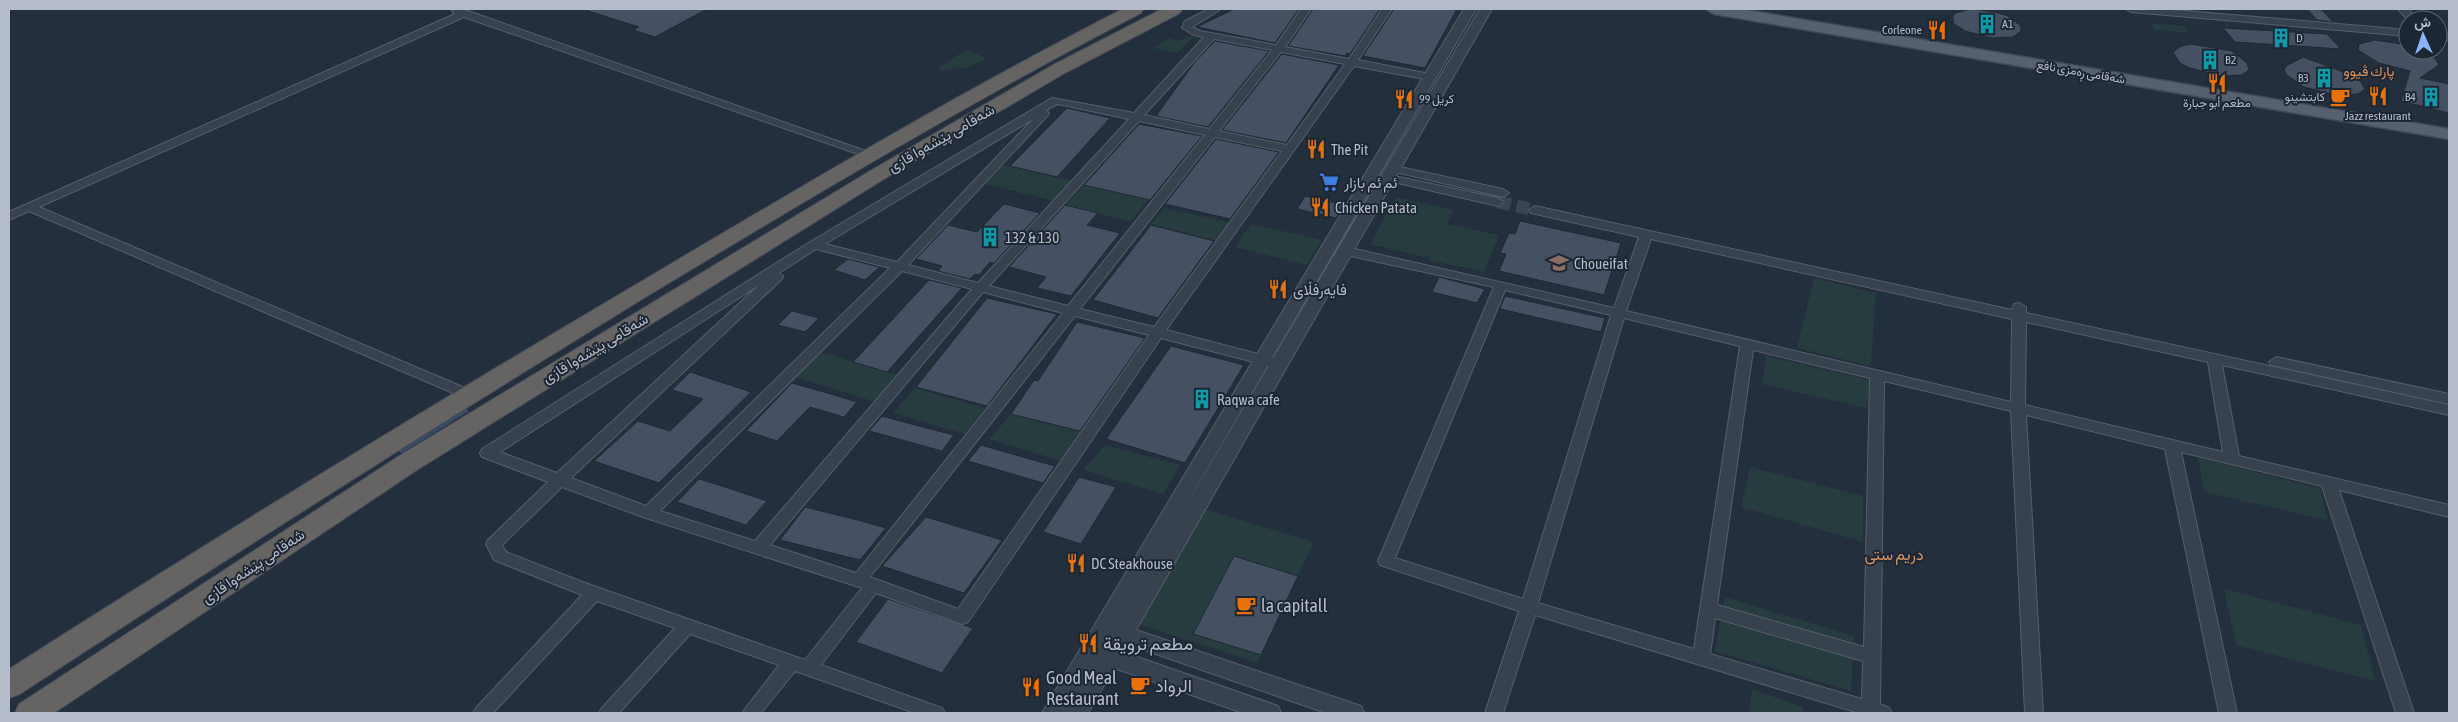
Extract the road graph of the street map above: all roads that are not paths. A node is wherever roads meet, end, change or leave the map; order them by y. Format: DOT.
graph roads {
  1 [pos="451,9"];
  2 [pos="480,9"];
  3 [pos="1135,9"];
  4 [pos="1174,9"];
  5 [pos="1216,9"];
  6 [pos="1306,9"];
  7 [pos="1386,9"];
  8 [pos="1470,9"];
  9 [pos="1486,9"];
  10 [pos="1708,9"];
  11 [pos="1760,9"];
  12 [pos="2131,9"];
  13 [pos="2239,9"];
  14 [pos="1722,10"];
  15 [pos="465,13"];
  16 [pos="2248,19"];
  17 [pos="2398,32"];
  18 [pos="1212,35"];
  19 [pos="1279,48"];
  20 [pos="1352,62"];
  21 [pos="2098,70"];
  22 [pos="1430,77"];
  23 [pos="2173,83"];
  24 [pos="1056,100"];
  25 [pos="1136,117"];
  26 [pos="2449,124"];
  27 [pos="1211,134"];
  28 [pos="2449,134"];
  29 [pos="1289,150"];
  30 [pos="872,152"];
  31 [pos="1395,152"];
  32 [pos="1392,173"];
  33 [pos="1500,197"];
  34 [pos="1366,202"];
  35 [pos="29,207"];
  36 [pos="9,216"];
  37 [pos="1646,235"];
  38 [pos="809,248"];
  39 [pos="1346,251"];
  40 [pos="900,266"];
  41 [pos="1811,266"];
  42 [pos="1501,285"];
  43 [pos="981,287"];
  44 [pos="1072,310"];
  45 [pos="2019,311"];
  46 [pos="1618,315"];
  47 [pos="1158,332"];
  48 [pos="1747,345"];
  49 [pos="2214,358"];
  50 [pos="1271,362"];
  51 [pos="1877,376"];
  52 [pos="467,394"];
  53 [pos="2449,403"];
  54 [pos="2018,409"];
  55 [pos="2172,446"];
  56 [pos="2232,460"];
  57 [pos="559,480"];
  58 [pos="2329,483"];
  59 [pos="2449,511"];
  60 [pos="648,513"];
  61 [pos="759,548"];
  62 [pos="866,582"];
  63 [pos="594,593"];
  64 [pos="1133,597"];
  65 [pos="1530,607"];
  66 [pos="1708,609"];
  67 [pos="688,625"];
  68 [pos="1123,634"];
  69 [pos="1110,657"];
  70 [pos="1872,657"];
  71 [pos="1701,658"];
  72 [pos="800,665"];
  73 [pos="9,686"];
  74 [pos="905,708"];
  75 [pos="1066,710"];
  76 [pos="1877,711"];
  77 [pos="30,713"];
  78 [pos="482,713"];
  79 [pos="608,713"];
  80 [pos="751,713"];
  81 [pos="936,713"];
  82 [pos="1270,713"];
  83 [pos="1353,713"];
  84 [pos="1494,713"];
  85 [pos="2034,713"];
  86 [pos="2228,713"];
  87 [pos="2405,713"];
  1 -- 15 [label="street"];
  2 -- 30 [label="street"];
  3 -- 30 [label="highway, شەقامی پێشەوا قازی"];
  4 -- 77 [label="highway, شەقامی پێشەوا قازی"];
  5 -- 18 [label="street"];
  6 -- 19 [label="street"];
  7 -- 20 [label="street"];
  8 -- 22 [label="street"];
  9 -- 31 [label="street"];
  10 -- 14 [label="street"];
  11 -- 21 [label="main road, شەقامی ڕەمزی نافع"];
  12 -- 16 [label="street"];
  13 -- 16 [label="street"];
  14 -- 21 [label="main road, شەقامی ڕەمزی نافع"];
  15 -- 30 [label="street"];
  15 -- 35 [label="street"];
  16 -- 17 [label="street"];
  18 -- 19 [label="street"];
  18 -- 25 [label="street"];
  19 -- 20 [label="street"];
  19 -- 27 [label="street"];
  20 -- 22 [label="street"];
  20 -- 29 [label="street"];
  21 -- 23 [label="main road, شەقامی ڕەمزی نافع"];
  22 -- 31 [label="street"];
  23 -- 26 [label="main road, شەقامی ڕەمزی نافع"];
  23 -- 28 [label="main road, شەقامی ڕەمزی نافع"];
  24 -- 25 [label="street"];
  24 -- 38 [label="street"];
  24 -- 40 [label="street"];
  25 -- 27 [label="street"];
  25 -- 43 [label="street"];
  27 -- 29 [label="street"];
  27 -- 44 [label="street"];
  29 -- 47 [label="street"];
  30 -- 52 [label="highway, شەقامی پێشەوا قازی"];
  31 -- 32 [label="street"];
  31 -- 34 [label="street"];
  32 -- 33 [label="street"];
  32 -- 34 [label="street"];
  34 -- 39 [label="street"];
  34 -- 50 [label="street"];
  35 -- 36 [label="street"];
  35 -- 52 [label="street"];
  37 -- 41 [label="street"];
  37 -- 41 [label="street"];
  37 -- 46 [label="street"];
  38 -- 40 [label="street"];
  38 -- 57 [label="street"];
  38 -- 57 [label="street"];
  39 -- 42 [label="street"];
  39 -- 50 [label="street"];
  40 -- 43 [label="street"];
  40 -- 60 [label="street"];
  41 -- 45 [label="street"];
  42 -- 46 [label="street"];
  42 -- 65 [label="street"];
  43 -- 44 [label="street"];
  43 -- 61 [label="street"];
  44 -- 47 [label="street"];
  44 -- 62 [label="street"];
  45 -- 49 [label="street"];
  45 -- 53 [label="street"];
  45 -- 54 [label="street"];
  46 -- 48 [label="street"];
  46 -- 65 [label="street"];
  47 -- 50 [label="street"];
  47 -- 62 [label="street"];
  48 -- 51 [label="street"];
  48 -- 66 [label="street"];
  49 -- 53 [label="street"];
  49 -- 56 [label="street"];
  50 -- 64 [label="street"];
  51 -- 54 [label="street"];
  51 -- 70 [label="street"];
  52 -- 73 [label="highway, شەقامی پێشەوا قازی"];
  54 -- 55 [label="street"];
  54 -- 85 [label="street"];
  55 -- 56 [label="street"];
  55 -- 86 [label="street"];
  56 -- 58 [label="street"];
  57 -- 60 [label="street"];
  57 -- 63 [label="street"];
  58 -- 59 [label="street"];
  58 -- 87 [label="street"];
  60 -- 61 [label="street"];
  61 -- 62 [label="street"];
  62 -- 72 [label="street"];
  63 -- 67 [label="street"];
  63 -- 78 [label="street"];
  64 -- 68 [label="street"];
  64 -- 75 [label="street"];
  65 -- 71 [label="street"];
  65 -- 84 [label="street"];
  66 -- 70 [label="street"];
  66 -- 71 [label="street"];
  67 -- 72 [label="street"];
  67 -- 79 [label="street"];
  68 -- 69 [label="street"];
  68 -- 83 [label="street"];
  69 -- 75 [label="street"];
  69 -- 82 [label="street"];
  70 -- 76 [label="street"];
  71 -- 76 [label="street"];
  72 -- 74 [label="street"];
  72 -- 80 [label="street"];
  74 -- 81 [label="street"];
}
